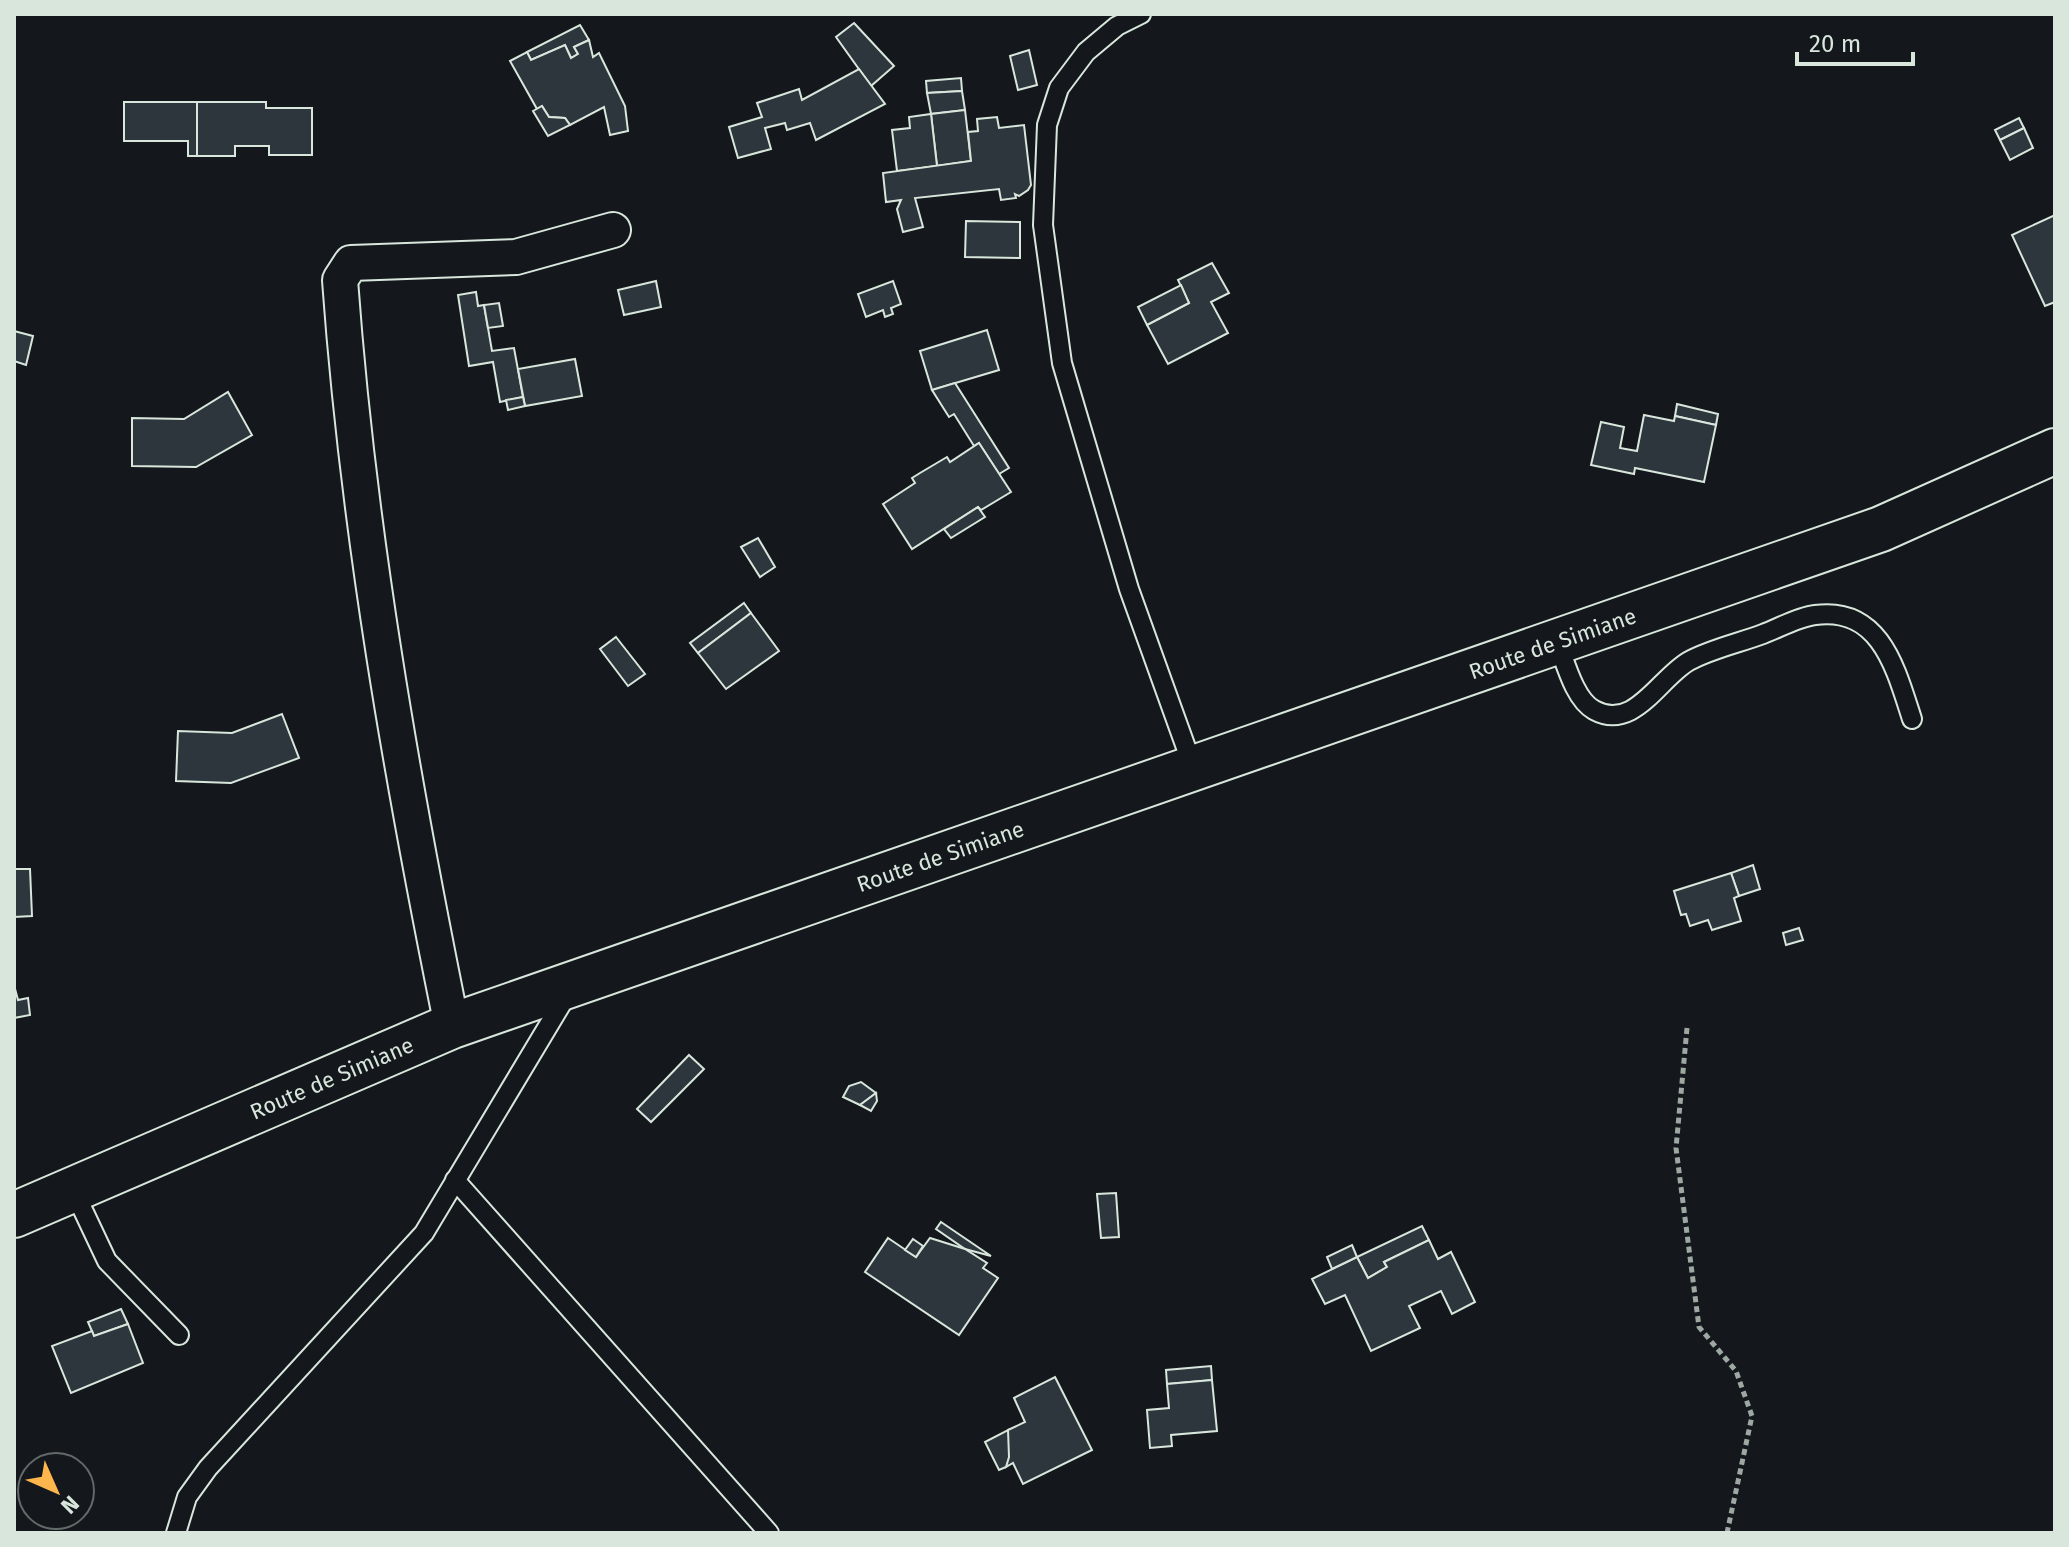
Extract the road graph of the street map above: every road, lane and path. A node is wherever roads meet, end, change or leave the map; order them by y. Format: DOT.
graph roads {
  1 [pos="1141,14"];
  2 [pos="613,230"];
  3 [pos="2055,451"];
  4 [pos="1557,641"];
  5 [pos="1912,719"];
  6 [pos="1193,767"];
  7 [pos="578,975"];
  8 [pos="452,1026"];
  9 [pos="1687,1028"];
  10 [pos="455,1180"];
  11 [pos="73,1189"];
  12 [pos="14,1215"];
  13 [pos="179,1335"];
  14 [pos="176,1533"];
  15 [pos="769,1533"];
  16 [pos="1727,1533"];
  1 -- 6 [label="lane"];
  2 -- 8 [label="street"];
  3 -- 4 [label="main road, Route de Simiane"];
  4 -- 5 [label="lane"];
  4 -- 6 [label="main road, Route de Simiane"];
  6 -- 7 [label="main road, Route de Simiane"];
  7 -- 8 [label="main road, Route de Simiane"];
  7 -- 10 [label="lane"];
  8 -- 11 [label="main road, Route de Simiane"];
  9 -- 16 [label="path"];
  10 -- 14 [label="lane"];
  10 -- 15 [label="lane"];
  11 -- 12 [label="main road, Route de Simiane"];
  11 -- 13 [label="lane"];
}
